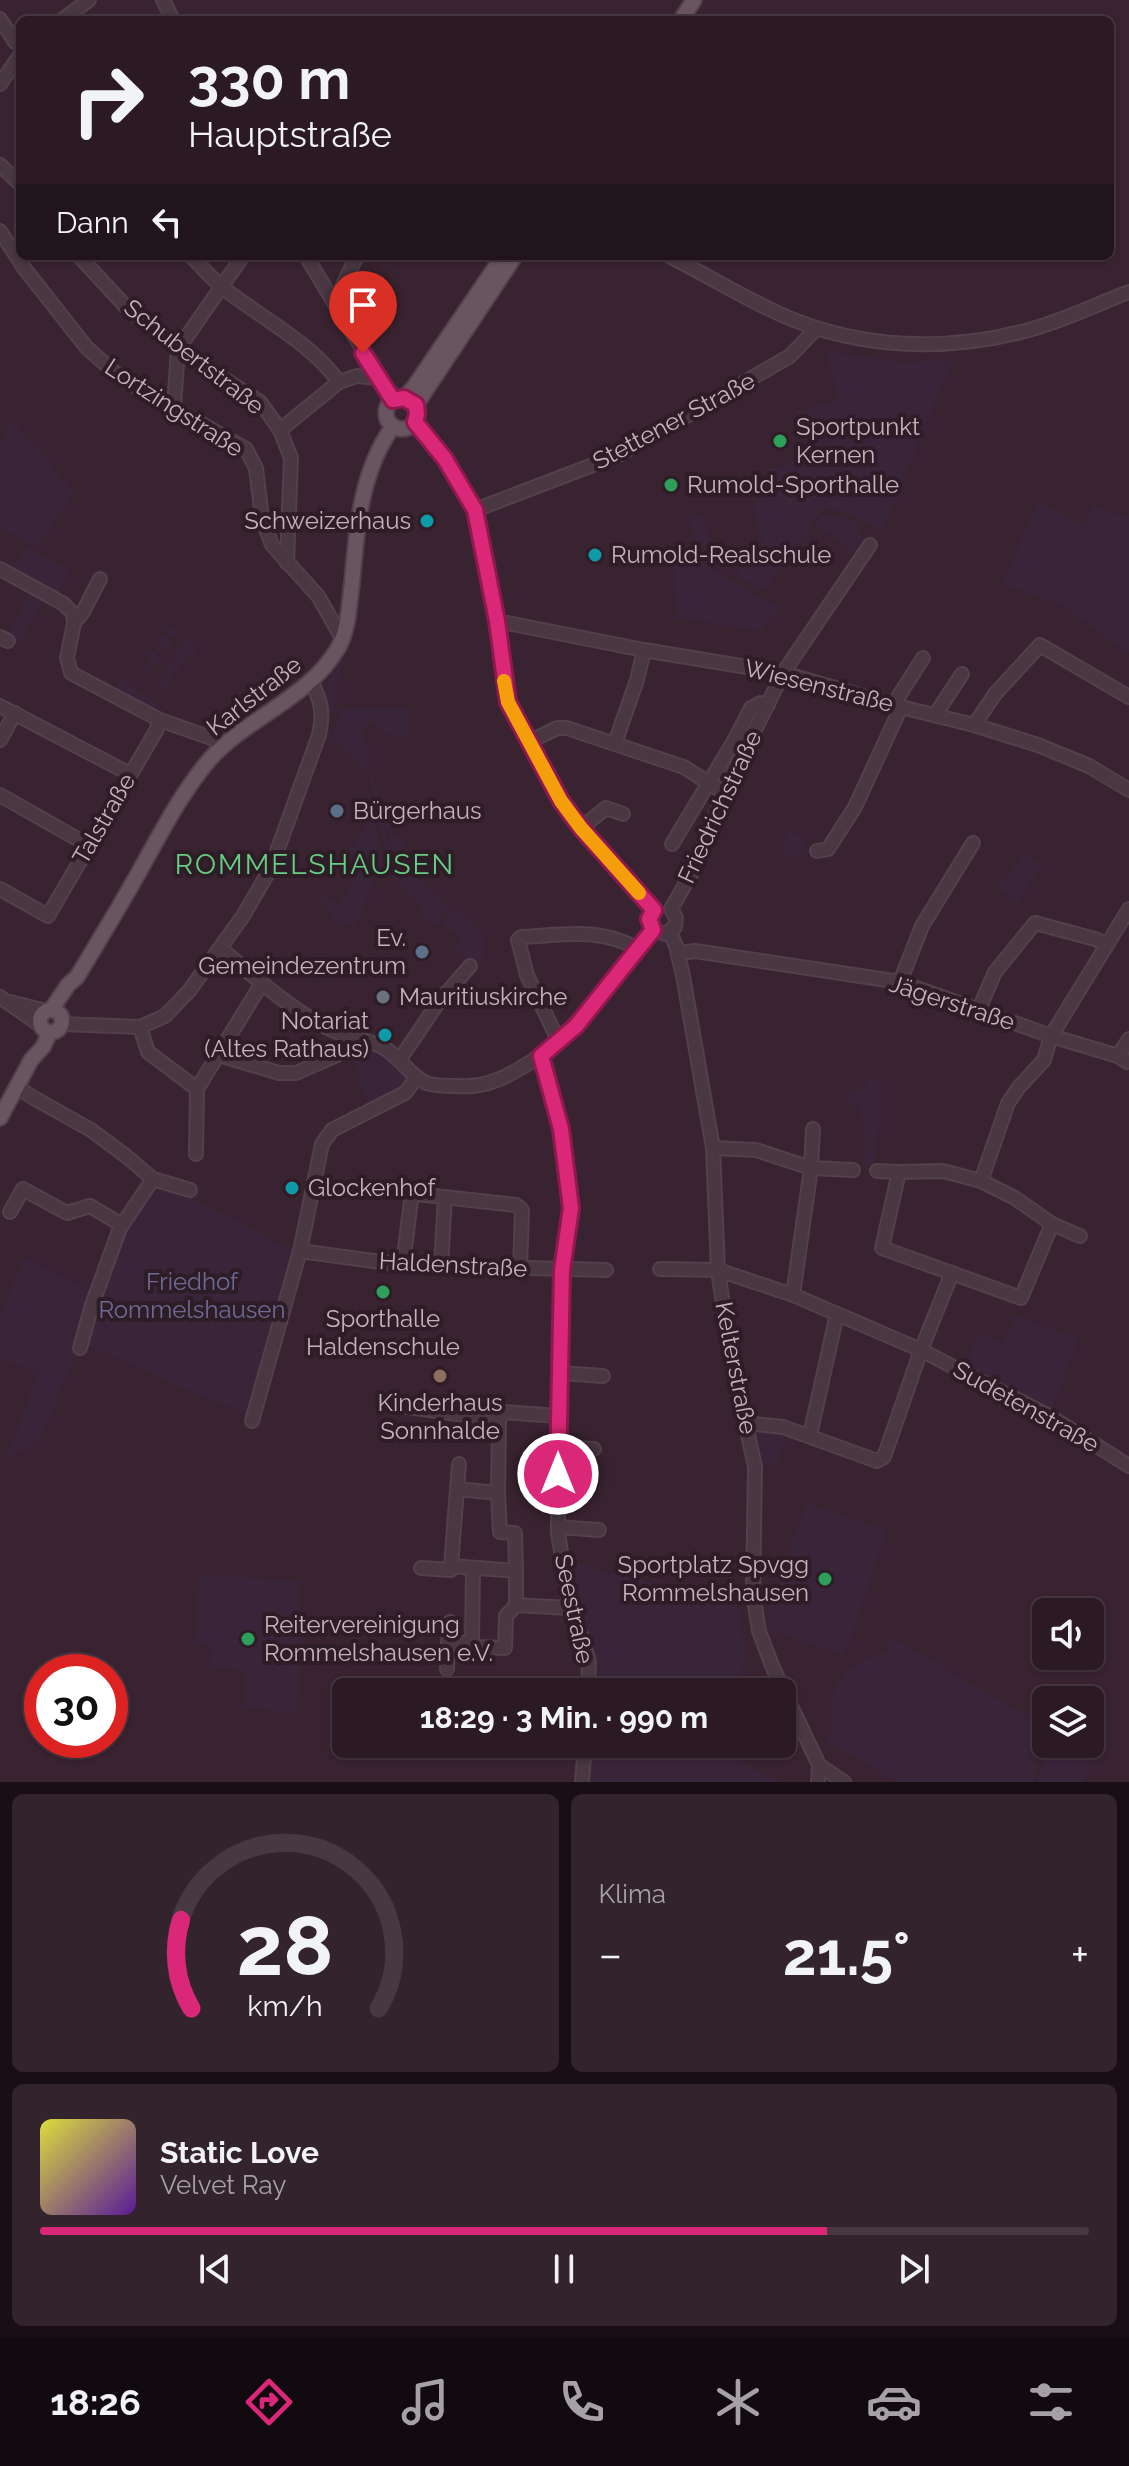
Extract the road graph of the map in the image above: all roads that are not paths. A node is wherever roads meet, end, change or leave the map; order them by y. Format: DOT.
graph roads {
  1 [pos="81,2"];
  2 [pos="66,16"];
  3 [pos="0,19"];
  4 [pos="16,43"];
  5 [pos="16,61"];
  6 [pos="0,84"];
  7 [pos="0,165"];
  8 [pos="16,180"];
  9 [pos="0,231"];
  10 [pos="16,256"];
  11 [pos="19,260"];
  12 [pos="83,260"];
  13 [pos="195,260"];
  14 [pos="240,260"];
  15 [pos="308,260"];
  16 [pos="355,260"];
  17 [pos="500,260"];
  18 [pos="512,260"];
  19 [pos="676,260"];
  20 [pos="221,286"];
  21 [pos="1129,292"];
  22 [pos="334,303"];
  23 [pos="816,329"];
  24 [pos="178,349"];
  25 [pos="377,378"];
  26 [pos="339,382"];
  27 [pos="404,401"];
  28 [pos="174,407"];
  29 [pos="415,422"];
  30 [pos="393,426"];
  31 [pos="280,430"];
  32 [pos="475,510"];
  33 [pos="870,545"];
  34 [pos="287,563"];
  35 [pos="0,569"];
  36 [pos="100,579"];
  37 [pos="497,621"];
  38 [pos="74,623"];
  39 [pos="342,638"];
  40 [pos="644,650"];
  41 [pos="923,658"];
  42 [pos="783,673"];
  43 [pos="962,674"];
  44 [pos="311,681"];
  45 [pos="1129,697"];
  46 [pos="768,705"];
  47 [pos="0,706"];
  48 [pos="897,706"];
  49 [pos="15,713"];
  50 [pos="935,715"];
  51 [pos="160,720"];
  52 [pos="974,725"];
  53 [pos="0,740"];
  54 [pos="529,742"];
  55 [pos="615,743"];
  56 [pos="221,748"];
  57 [pos="130,774"];
  58 [pos="708,782"];
  59 [pos="1129,790"];
  60 [pos="724,793"];
  61 [pos="0,795"];
  62 [pos="623,814"];
  63 [pos="581,828"];
  64 [pos="973,843"];
  65 [pos="672,844"];
  66 [pos="88,845"];
  67 [pos="817,851"];
  68 [pos="0,889"];
  69 [pos="671,909"];
  70 [pos="1129,909"];
  71 [pos="654,910"];
  72 [pos="653,930"];
  73 [pos="670,932"];
  74 [pos="1107,945"];
  75 [pos="637,948"];
  76 [pos="221,949"];
  77 [pos="678,953"];
  78 [pos="470,966"];
  79 [pos="900,982"];
  80 [pos="262,983"];
  81 [pos="3,999"];
  82 [pos="979,1009"];
  83 [pos="50,1020"];
  84 [pos="140,1027"];
  85 [pos="1051,1036"];
  86 [pos="1129,1039"];
  87 [pos="369,1041"];
  88 [pos="559,1042"];
  89 [pos="219,1055"];
  90 [pos="541,1056"];
  91 [pos="400,1059"];
  92 [pos="417,1077"];
  93 [pos="16,1086"];
  94 [pos="197,1089"];
  95 [pos="0,1118"];
  96 [pos="813,1129"];
  97 [pos="713,1148"];
  98 [pos="196,1154"];
  99 [pos="811,1168"];
  100 [pos="853,1170"];
  101 [pos="877,1171"];
  102 [pos="899,1172"];
  103 [pos="153,1179"];
  104 [pos="981,1181"];
  105 [pos="190,1190"];
  106 [pos="445,1197"];
  107 [pos="10,1212"];
  108 [pos="1052,1224"];
  109 [pos="122,1225"];
  110 [pos="1080,1236"];
  111 [pos="300,1251"];
  112 [pos="403,1265"];
  113 [pos="441,1266"];
  114 [pos="520,1269"];
  115 [pos="660,1269"];
  116 [pos="562,1270"];
  117 [pos="606,1270"];
  118 [pos="718,1270"];
  119 [pos="952,1273"];
  120 [pos="793,1295"];
  121 [pos="837,1314"];
  122 [pos="80,1348"];
  123 [pos="921,1350"];
  124 [pos="560,1373"];
  125 [pos="603,1376"];
  126 [pos="395,1405"];
  127 [pos="558,1416"];
  128 [pos="499,1420"];
  129 [pos="252,1421"];
  130 [pos="746,1423"];
  131 [pos="810,1435"];
  132 [pos="558,1447"];
  133 [pos="594,1449"];
  134 [pos="459,1464"];
  135 [pos="1129,1466"];
  136 [pos="457,1489"];
  137 [pos="498,1493"];
  138 [pos="558,1527"];
  139 [pos="599,1530"];
  140 [pos="451,1566"];
  141 [pos="421,1568"];
  142 [pos="473,1569"];
  143 [pos="516,1571"];
  144 [pos="516,1605"];
  145 [pos="570,1608"];
  146 [pos="450,1622"];
  147 [pos="448,1643"];
  148 [pos="472,1643"];
  149 [pos="447,1669"];
  150 [pos="588,1678"];
  151 [pos="584,1758"];
  152 [pos="819,1765"];
  153 [pos="582,1782"];
  154 [pos="818,1782"];
  155 [pos="844,1782"];
  1 -- 2 [label="street"];
  3 -- 4 [label="street"];
  5 -- 6 [label="street"];
  7 -- 8 [label="street"];
  9 -- 10 [label="street, Lortzingstraße"];
  11 -- 28 [label="street, Lortzingstraße"];
  12 -- 24 [label="street, Schubertstraße"];
  13 -- 20 [label="street"];
  14 -- 20 [label="street"];
  15 -- 22 [label="street"];
  16 -- 22 [label="street"];
  17 -- 27 [label="main road"];
  18 -- 27 [label="main road"];
  19 -- 23 [label="street"];
  20 -- 24 [label="street"];
  20 -- 26 [label="street"];
  21 -- 23 [label="street"];
  22 -- 25 [label="street"];
  23 -- 32 [label="street, Stettener Straße"];
  24 -- 28 [label="street"];
  24 -- 31 [label="street, Schubertstraße"];
  25 -- 26 [label="street"];
  25 -- 27 [label="street"];
  26 -- 31 [label="street"];
  27 -- 29 [label="main road"];
  27 -- 30 [label="main road, Karlstraße"];
  28 -- 34 [label="street, Lortzingstraße"];
  29 -- 30 [label="main road"];
  29 -- 32 [label="street"];
  30 -- 39 [label="main road, Karlstraße"];
  31 -- 34 [label="street, Schubertstraße"];
  32 -- 37 [label="street"];
  33 -- 42 [label="street, Friedrichstraße"];
  34 -- 39 [label="street, Lortzingstraße"];
  35 -- 38 [label="street"];
  36 -- 38 [label="street"];
  37 -- 40 [label="street, Wiesenstraße"];
  37 -- 54 [label="street"];
  38 -- 51 [label="street"];
  39 -- 44 [label="main road, Karlstraße"];
  40 -- 42 [label="street, Wiesenstraße"];
  40 -- 55 [label="street"];
  41 -- 48 [label="street"];
  42 -- 46 [label="street, Friedrichstraße"];
  42 -- 48 [label="street, Wiesenstraße"];
  43 -- 50 [label="street"];
  44 -- 56 [label="main road, Karlstraße"];
  44 -- 76 [label="street"];
  45 -- 52 [label="street"];
  46 -- 58 [label="street, Friedrichstraße"];
  46 -- 60 [label="street, Friedrichstraße"];
  47 -- 49 [label="street"];
  48 -- 50 [label="street, Wiesenstraße"];
  48 -- 67 [label="street"];
  49 -- 53 [label="street"];
  49 -- 57 [label="street"];
  50 -- 52 [label="street, Wiesenstraße"];
  51 -- 56 [label="street"];
  51 -- 57 [label="street, Talstraße"];
  52 -- 59 [label="street, Wiesenstraße"];
  54 -- 55 [label="street"];
  54 -- 63 [label="street"];
  55 -- 58 [label="street"];
  56 -- 83 [label="main road, Karlstraße"];
  57 -- 66 [label="street, Talstraße"];
  58 -- 60 [label="street"];
  58 -- 65 [label="street, Friedrichstraße"];
  60 -- 69 [label="street, Friedrichstraße"];
  61 -- 66 [label="street"];
  62 -- 63 [label="street"];
  63 -- 71 [label="street"];
  64 -- 79 [label="street"];
  66 -- 68 [label="street, Talstraße"];
  69 -- 71 [label="street"];
  69 -- 73 [label="street"];
  70 -- 74 [label="street"];
  71 -- 72 [label="street"];
  72 -- 73 [label="street"];
  72 -- 75 [label="street"];
  73 -- 77 [label="street, Kelterstraße"];
  74 -- 82 [label="street"];
  74 -- 85 [label="street"];
  75 -- 88 [label="street"];
  75 -- 88 [label="street"];
  76 -- 80 [label="street"];
  76 -- 84 [label="street"];
  77 -- 79 [label="street, Jägerstraße"];
  77 -- 97 [label="street, Kelterstraße"];
  78 -- 91 [label="street"];
  79 -- 82 [label="street, Jägerstraße"];
  80 -- 87 [label="street"];
  80 -- 89 [label="street"];
  81 -- 83 [label="street"];
  82 -- 85 [label="street, Jägerstraße"];
  83 -- 84 [label="street"];
  83 -- 93 [label="main road, Karlstraße"];
  84 -- 94 [label="street"];
  85 -- 86 [label="street, Jägerstraße"];
  85 -- 104 [label="street"];
  87 -- 89 [label="street"];
  87 -- 91 [label="street"];
  88 -- 90 [label="street"];
  89 -- 94 [label="street"];
  90 -- 92 [label="street"];
  90 -- 116 [label="street, Seestraße"];
  91 -- 92 [label="street"];
  92 -- 111 [label="street"];
  93 -- 95 [label="main road, Karlstraße"];
  93 -- 103 [label="street"];
  94 -- 98 [label="street"];
  96 -- 99 [label="street"];
  97 -- 99 [label="street"];
  97 -- 118 [label="street, Kelterstraße"];
  99 -- 100 [label="street"];
  99 -- 120 [label="street"];
  101 -- 102 [label="street"];
  102 -- 104 [label="street"];
  102 -- 119 [label="street"];
  103 -- 105 [label="street"];
  103 -- 109 [label="street"];
  104 -- 108 [label="street"];
  106 -- 112 [label="street"];
  106 -- 113 [label="street"];
  106 -- 114 [label="street"];
  107 -- 109 [label="street"];
  108 -- 110 [label="street"];
  108 -- 119 [label="street"];
  109 -- 122 [label="street"];
  111 -- 112 [label="street, Haldenstraße"];
  111 -- 129 [label="street"];
  112 -- 113 [label="street, Haldenstraße"];
  113 -- 114 [label="street, Haldenstraße"];
  114 -- 116 [label="street, Haldenstraße"];
  115 -- 118 [label="street"];
  116 -- 117 [label="street, Haldenstraße"];
  116 -- 124 [label="street, Seestraße"];
  118 -- 120 [label="street, Sudetenstraße"];
  118 -- 130 [label="street, Kelterstraße"];
  119 -- 123 [label="street"];
  120 -- 121 [label="street, Sudetenstraße"];
  121 -- 123 [label="street, Sudetenstraße"];
  121 -- 131 [label="street"];
  123 -- 131 [label="street"];
  123 -- 135 [label="street, Sudetenstraße"];
  124 -- 125 [label="street"];
  124 -- 127 [label="street, Seestraße"];
  126 -- 128 [label="street"];
  127 -- 128 [label="street"];
  127 -- 132 [label="street, Seestraße"];
  128 -- 137 [label="street"];
  130 -- 131 [label="street"];
  130 -- 152 [label="street, Kelterstraße"];
  132 -- 133 [label="street"];
  132 -- 138 [label="street, Seestraße"];
  134 -- 136 [label="street"];
  136 -- 137 [label="street"];
  136 -- 140 [label="street"];
  137 -- 143 [label="street"];
  138 -- 139 [label="street, Seestraße"];
  138 -- 145 [label="street, Seestraße"];
  140 -- 141 [label="street"];
  140 -- 142 [label="street"];
  142 -- 143 [label="street"];
  142 -- 148 [label="street"];
  143 -- 144 [label="street"];
  144 -- 145 [label="street"];
  144 -- 148 [label="street"];
  145 -- 150 [label="street, Seestraße"];
  146 -- 147 [label="street"];
  147 -- 148 [label="street"];
  147 -- 149 [label="street"];
  151 -- 153 [label="street"];
  152 -- 154 [label="street"];
  152 -- 155 [label="street"];
}
